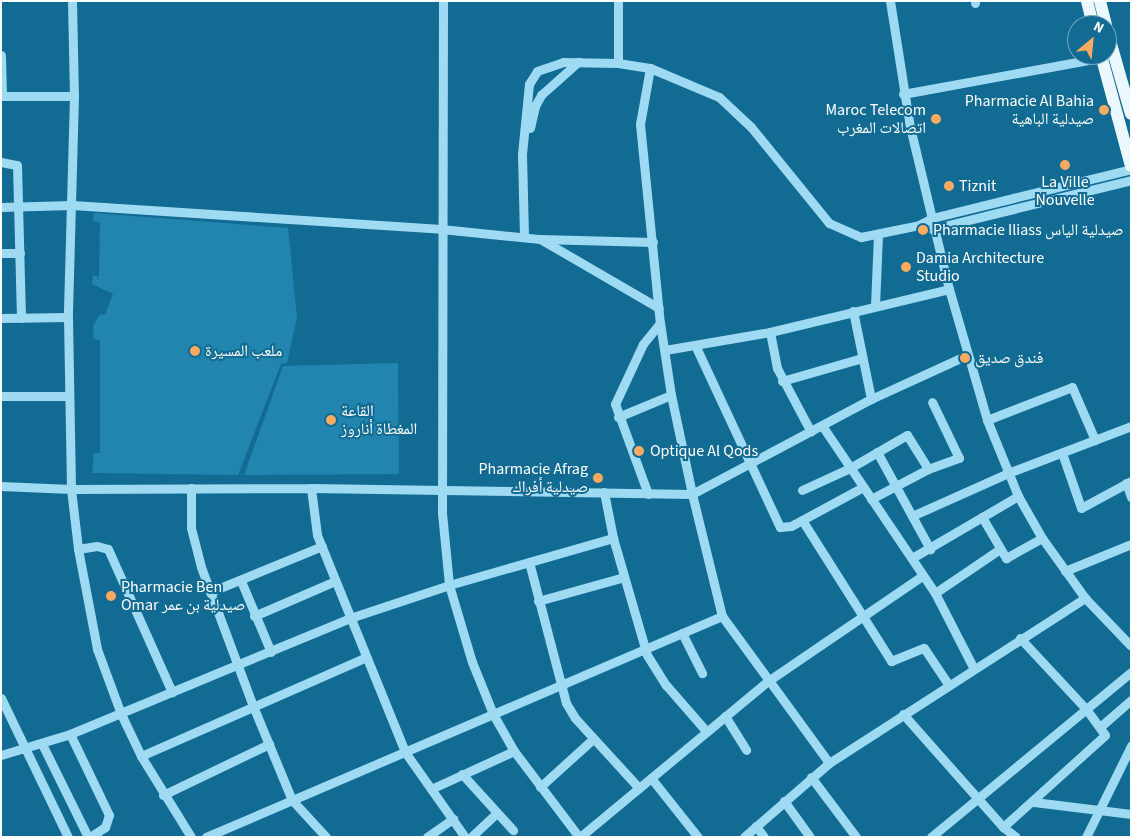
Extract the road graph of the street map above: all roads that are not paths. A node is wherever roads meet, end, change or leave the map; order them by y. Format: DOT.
graph roads {
  1 [pos="72,1"];
  2 [pos="443,1"];
  3 [pos="618,1"];
  4 [pos="890,1"];
  5 [pos="1087,1"];
  6 [pos="1100,1"];
  7 [pos="1095,15"];
  8 [pos="1100,15"];
  9 [pos="1,55"];
  10 [pos="578,62"];
  11 [pos="618,63"];
  12 [pos="1067,63"];
  13 [pos="1107,65"];
  14 [pos="1109,65"];
  15 [pos="650,68"];
  16 [pos="903,94"];
  17 [pos="2,96"];
  18 [pos="74,96"];
  19 [pos="530,105"];
  20 [pos="1131,114"];
  21 [pos="1,162"];
  22 [pos="1131,168"];
  23 [pos="1131,180"];
  24 [pos="1052,188"];
  25 [pos="1054,199"];
  26 [pos="72,205"];
  27 [pos="20,206"];
  28 [pos="1,207"];
  29 [pos="932,218"];
  30 [pos="919,225"];
  31 [pos="441,229"];
  32 [pos="935,230"];
  33 [pos="878,235"];
  34 [pos="524,236"];
  35 [pos="540,239"];
  36 [pos="653,242"];
  37 [pos="1,253"];
  38 [pos="20,253"];
  39 [pos="949,289"];
  40 [pos="875,306"];
  41 [pos="659,308"];
  42 [pos="853,311"];
  43 [pos="68,317"];
  44 [pos="1,318"];
  45 [pos="21,318"];
  46 [pos="660,323"];
  47 [pos="770,332"];
  48 [pos="695,345"];
  49 [pos="665,350"];
  50 [pos="967,356"];
  51 [pos="862,358"];
  52 [pos="782,380"];
  53 [pos="671,395"];
  54 [pos="1,396"];
  55 [pos="70,396"];
  56 [pos="871,399"];
  57 [pos="932,402"];
  58 [pos="618,417"];
  59 [pos="987,420"];
  60 [pos="1131,426"];
  61 [pos="823,427"];
  62 [pos="811,432"];
  63 [pos="1095,440"];
  64 [pos="877,452"];
  65 [pos="1062,453"];
  66 [pos="749,465"];
  67 [pos="850,468"];
  68 [pos="928,469"];
  69 [pos="1008,473"];
  70 [pos="1128,482"];
  71 [pos="895,485"];
  72 [pos="1,486"];
  73 [pos="863,487"];
  74 [pos="191,488"];
  75 [pos="311,488"];
  76 [pos="71,490"];
  77 [pos="442,490"];
  78 [pos="802,490"];
  79 [pos="604,492"];
  80 [pos="648,494"];
  81 [pos="692,494"];
  82 [pos="1018,496"];
  83 [pos="1131,497"];
  84 [pos="871,498"];
  85 [pos="912,516"];
  86 [pos="982,517"];
  87 [pos="802,520"];
  88 [pos="613,538"];
  89 [pos="1042,538"];
  90 [pos="1131,544"];
  91 [pos="322,546"];
  92 [pos="930,549"];
  93 [pos="1000,549"];
  94 [pos="78,550"];
  95 [pos="912,558"];
  96 [pos="528,562"];
  97 [pos="1065,571"];
  98 [pos="624,576"];
  99 [pos="922,576"];
  100 [pos="241,581"];
  101 [pos="335,581"];
  102 [pos="450,585"];
  103 [pos="210,592"];
  104 [pos="935,594"];
  105 [pos="1085,598"];
  106 [pos="538,601"];
  107 [pos="254,616"];
  108 [pos="722,616"];
  109 [pos="350,618"];
  110 [pos="862,618"];
  111 [pos="682,633"];
  112 [pos="1020,638"];
  113 [pos="1131,646"];
  114 [pos="645,649"];
  115 [pos="271,652"];
  116 [pos="366,657"];
  117 [pos="238,664"];
  118 [pos="974,669"];
  119 [pos="1131,672"];
  120 [pos="702,673"];
  121 [pos="768,681"];
  122 [pos="948,684"];
  123 [pos="560,685"];
  124 [pos="172,692"];
  125 [pos="1,698"];
  126 [pos="1131,700"];
  127 [pos="253,706"];
  128 [pos="1086,709"];
  129 [pos="121,714"];
  130 [pos="493,714"];
  131 [pos="903,714"];
  132 [pos="726,716"];
  133 [pos="1100,727"];
  134 [pos="707,732"];
  135 [pos="70,734"];
  136 [pos="594,739"];
  137 [pos="42,744"];
  138 [pos="268,744"];
  139 [pos="1131,746"];
  140 [pos="26,747"];
  141 [pos="746,750"];
  142 [pos="514,751"];
  143 [pos="405,752"];
  144 [pos="1,755"];
  145 [pos="141,756"];
  146 [pos="828,763"];
  147 [pos="462,774"];
  148 [pos="811,777"];
  149 [pos="651,778"];
  150 [pos="540,787"];
  151 [pos="639,788"];
  152 [pos="431,789"];
  153 [pos="163,795"];
  154 [pos="977,799"];
  155 [pos="292,800"];
  156 [pos="784,801"];
  157 [pos="1034,802"];
  158 [pos="1099,809"];
  159 [pos="496,814"];
  160 [pos="1131,814"];
  161 [pos="453,819"];
  162 [pos="756,826"];
  163 [pos="1003,827"];
  164 [pos="513,830"];
  165 [pos="68,837"];
  166 [pos="89,837"];
  167 [pos="191,837"];
  168 [pos="206,837"];
  169 [pos="326,837"];
  170 [pos="427,837"];
  171 [pos="465,837"];
  172 [pos="472,837"];
  173 [pos="580,837"];
  174 [pos="698,837"];
  175 [pos="744,837"];
  176 [pos="764,837"];
  177 [pos="810,837"];
  178 [pos="856,837"];
  179 [pos="932,837"];
  180 [pos="1016,837"];
  181 [pos="1086,837"];
  1 -- 18 [label="street"];
  2 -- 31 [label="street"];
  3 -- 11 [label="street"];
  4 -- 16 [label="street"];
  5 -- 7 [label="main road"];
  6 -- 8 [label="main road"];
  9 -- 17 [label="street"];
  10 -- 11 [label="street"];
  10 -- 19 [label="street"];
  10 -- 19 [label="street"];
  11 -- 15 [label="street"];
  12 -- 16 [label="street"];
  13 -- 22 [label="main road"];
  14 -- 20 [label="main road"];
  15 -- 33 [label="street"];
  15 -- 36 [label="street"];
  16 -- 29 [label="street"];
  17 -- 18 [label="street"];
  18 -- 26 [label="street"];
  19 -- 34 [label="street"];
  21 -- 27 [label="street"];
  22 -- 24 [label="street"];
  23 -- 25 [label="street"];
  24 -- 25 [label="street"];
  24 -- 29 [label="street"];
  25 -- 32 [label="street"];
  26 -- 27 [label="street"];
  26 -- 31 [label="street"];
  26 -- 43 [label="street"];
  27 -- 28 [label="street"];
  27 -- 38 [label="street"];
  29 -- 30 [label="street"];
  29 -- 32 [label="street"];
  30 -- 32 [label="street"];
  30 -- 33 [label="street"];
  31 -- 34 [label="street"];
  31 -- 77 [label="street"];
  32 -- 39 [label="street"];
  33 -- 40 [label="street"];
  34 -- 35 [label="street"];
  35 -- 36 [label="street"];
  35 -- 41 [label="street"];
  36 -- 41 [label="street"];
  37 -- 38 [label="street"];
  38 -- 45 [label="street"];
  39 -- 40 [label="street"];
  39 -- 50 [label="street"];
  40 -- 42 [label="street"];
  41 -- 46 [label="street"];
  42 -- 47 [label="street"];
  42 -- 51 [label="street"];
  43 -- 45 [label="street"];
  43 -- 55 [label="street"];
  44 -- 45 [label="street"];
  46 -- 49 [label="street"];
  46 -- 58 [label="street"];
  47 -- 48 [label="street"];
  47 -- 52 [label="street"];
  48 -- 49 [label="street"];
  48 -- 66 [label="street"];
  49 -- 53 [label="street"];
  50 -- 56 [label="street"];
  50 -- 59 [label="street"];
  51 -- 52 [label="street"];
  51 -- 56 [label="street"];
  52 -- 62 [label="street"];
  53 -- 58 [label="street"];
  53 -- 81 [label="street"];
  54 -- 55 [label="street"];
  55 -- 76 [label="street"];
  56 -- 61 [label="street"];
  57 -- 68 [label="street"];
  58 -- 80 [label="street"];
  59 -- 63 [label="street"];
  59 -- 69 [label="street"];
  60 -- 63 [label="street"];
  61 -- 62 [label="street"];
  61 -- 67 [label="street"];
  62 -- 66 [label="street"];
  63 -- 65 [label="street"];
  64 -- 67 [label="street"];
  64 -- 68 [label="street"];
  64 -- 71 [label="street"];
  65 -- 69 [label="street"];
  65 -- 70 [label="street"];
  66 -- 81 [label="street"];
  66 -- 87 [label="street"];
  67 -- 73 [label="street"];
  67 -- 78 [label="street"];
  68 -- 71 [label="street"];
  69 -- 82 [label="street"];
  69 -- 85 [label="street"];
  70 -- 83 [label="street"];
  71 -- 84 [label="street"];
  71 -- 85 [label="street"];
  72 -- 76 [label="street"];
  73 -- 84 [label="street"];
  73 -- 87 [label="street"];
  74 -- 75 [label="street"];
  74 -- 76 [label="street"];
  74 -- 103 [label="street"];
  75 -- 77 [label="street"];
  75 -- 91 [label="street"];
  76 -- 94 [label="street"];
  77 -- 79 [label="street"];
  77 -- 102 [label="street"];
  79 -- 80 [label="street"];
  79 -- 88 [label="street"];
  80 -- 81 [label="street"];
  81 -- 108 [label="street"];
  82 -- 86 [label="street"];
  82 -- 89 [label="street"];
  84 -- 95 [label="street"];
  85 -- 92 [label="street"];
  86 -- 92 [label="street"];
  86 -- 93 [label="street"];
  87 -- 110 [label="street"];
  88 -- 96 [label="street"];
  88 -- 98 [label="street"];
  89 -- 93 [label="street"];
  89 -- 97 [label="street"];
  90 -- 97 [label="street"];
  91 -- 100 [label="street"];
  91 -- 101 [label="street"];
  92 -- 95 [label="street"];
  93 -- 104 [label="street"];
  94 -- 124 [label="street"];
  94 -- 129 [label="street"];
  95 -- 99 [label="street"];
  96 -- 102 [label="street"];
  96 -- 106 [label="street"];
  97 -- 105 [label="street"];
  98 -- 106 [label="street"];
  98 -- 114 [label="street"];
  99 -- 104 [label="street"];
  99 -- 110 [label="street"];
  100 -- 103 [label="street"];
  100 -- 107 [label="street"];
  101 -- 107 [label="street"];
  101 -- 109 [label="street"];
  102 -- 109 [label="street"];
  102 -- 130 [label="street"];
  103 -- 117 [label="street"];
  104 -- 118 [label="street"];
  105 -- 112 [label="street"];
  105 -- 113 [label="street"];
  106 -- 123 [label="street"];
  107 -- 115 [label="street"];
  108 -- 111 [label="street"];
  108 -- 121 [label="street"];
  109 -- 115 [label="street"];
  109 -- 116 [label="street"];
  110 -- 121 [label="street"];
  110 -- 122 [label="street"];
  111 -- 114 [label="street"];
  111 -- 120 [label="street"];
  112 -- 118 [label="street"];
  112 -- 128 [label="street"];
  114 -- 123 [label="street"];
  114 -- 134 [label="street"];
  115 -- 117 [label="street"];
  116 -- 127 [label="street"];
  116 -- 143 [label="street"];
  117 -- 124 [label="street"];
  117 -- 127 [label="street"];
  118 -- 122 [label="street"];
  119 -- 128 [label="street"];
  121 -- 132 [label="street"];
  121 -- 146 [label="street"];
  122 -- 131 [label="street"];
  123 -- 130 [label="street"];
  123 -- 136 [label="street"];
  124 -- 129 [label="street"];
  125 -- 140 [label="street"];
  126 -- 133 [label="street"];
  127 -- 138 [label="street"];
  127 -- 145 [label="street"];
  128 -- 133 [label="street"];
  128 -- 154 [label="street"];
  129 -- 135 [label="street"];
  129 -- 145 [label="street"];
  130 -- 142 [label="street"];
  130 -- 143 [label="street"];
  131 -- 146 [label="street"];
  131 -- 154 [label="street"];
  132 -- 134 [label="street"];
  132 -- 141 [label="street"];
  133 -- 157 [label="street"];
  134 -- 149 [label="street"];
  135 -- 137 [label="street"];
  135 -- 166 [label="street"];
  136 -- 150 [label="street"];
  136 -- 151 [label="street"];
  137 -- 140 [label="street"];
  137 -- 166 [label="street"];
  138 -- 153 [label="street"];
  138 -- 155 [label="street"];
  139 -- 158 [label="street"];
  140 -- 144 [label="street"];
  140 -- 165 [label="street"];
  142 -- 147 [label="street"];
  142 -- 150 [label="street"];
  143 -- 152 [label="street"];
  143 -- 155 [label="street"];
  145 -- 153 [label="street"];
  146 -- 148 [label="street"];
  147 -- 152 [label="street"];
  147 -- 159 [label="street"];
  148 -- 156 [label="street"];
  148 -- 178 [label="street"];
  149 -- 151 [label="street"];
  149 -- 174 [label="street"];
  150 -- 173 [label="street"];
  151 -- 173 [label="street"];
  152 -- 161 [label="street"];
  153 -- 167 [label="street"];
  154 -- 163 [label="street"];
  154 -- 179 [label="street"];
  155 -- 168 [label="street"];
  155 -- 169 [label="street"];
  156 -- 162 [label="street"];
  156 -- 177 [label="street"];
  157 -- 158 [label="street"];
  157 -- 163 [label="street"];
  158 -- 160 [label="street"];
  158 -- 181 [label="street"];
  159 -- 164 [label="street"];
  159 -- 172 [label="street"];
  161 -- 170 [label="street"];
  161 -- 171 [label="street"];
  162 -- 175 [label="street"];
  162 -- 176 [label="street"];
  163 -- 180 [label="street"];
}
